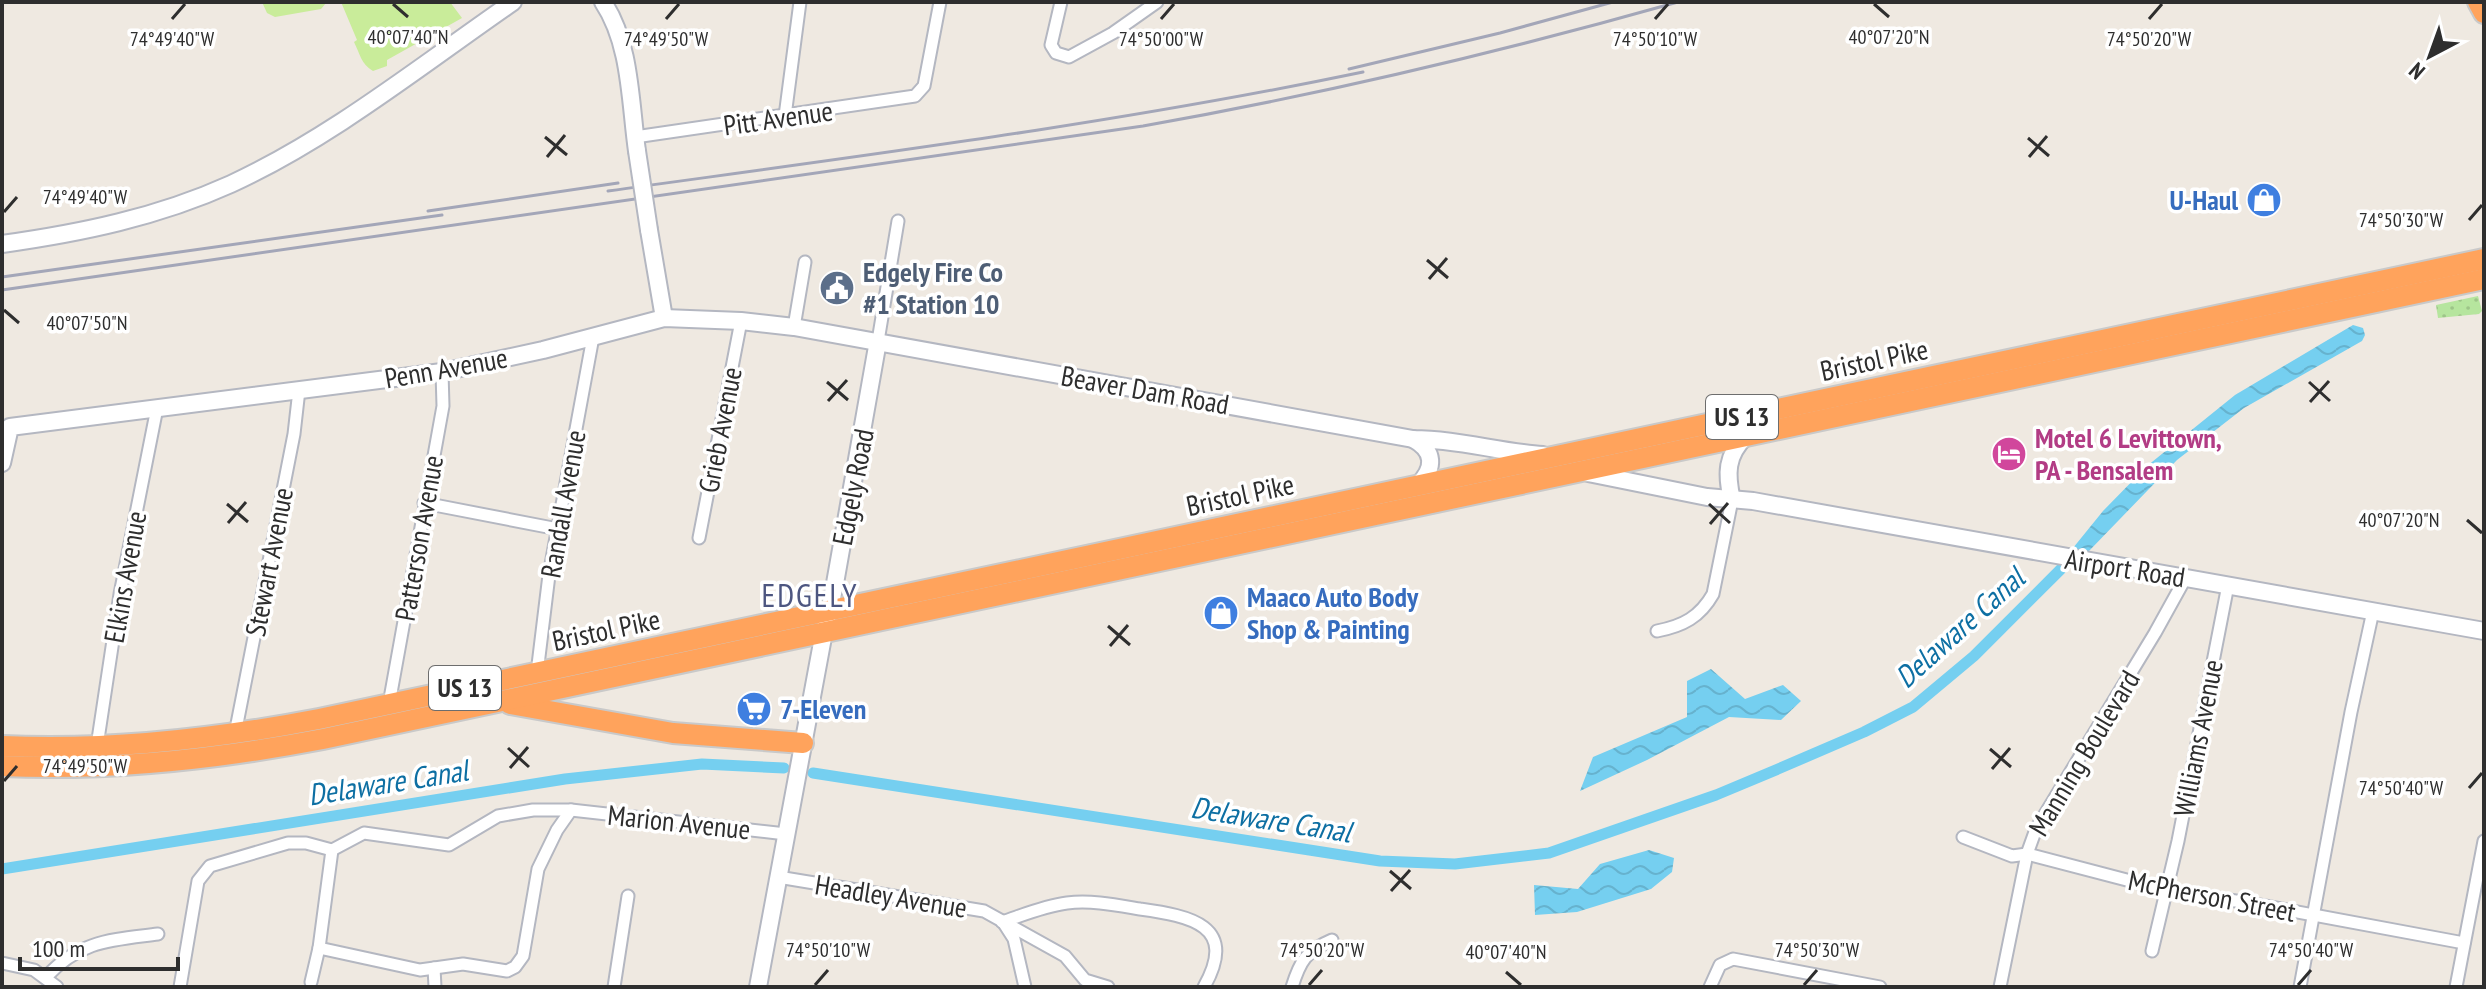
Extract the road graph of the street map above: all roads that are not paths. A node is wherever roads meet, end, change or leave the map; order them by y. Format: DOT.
graph roads {
  1 [pos="513,2"];
  2 [pos="603,2"];
  3 [pos="800,2"];
  4 [pos="940,2"];
  5 [pos="1061,2"];
  6 [pos="1157,2"];
  7 [pos="2478,2"];
  8 [pos="2484,13"];
  9 [pos="785,116"];
  10 [pos="636,144"];
  11 [pos="898,221"];
  12 [pos="2,244"];
  13 [pos="2484,259"];
  14 [pos="805,262"];
  15 [pos="2484,279"];
  16 [pos="664,318"];
  17 [pos="741,321"];
  18 [pos="794,327"];
  19 [pos="593,337"];
  20 [pos="878,341"];
  21 [pos="442,372"];
  22 [pos="299,390"];
  23 [pos="157,408"];
  24 [pos="1746,436"];
  25 [pos="1413,439"];
  26 [pos="1557,456"];
  27 [pos="2,463"];
  28 [pos="1577,472"];
  29 [pos="1418,485"];
  30 [pos="1732,500"];
  31 [pos="424,503"];
  32 [pos="558,529"];
  33 [pos="699,538"];
  34 [pos="2186,577"];
  35 [pos="2228,585"];
  36 [pos="830,611"];
  37 [pos="2373,611"];
  38 [pos="1657,631"];
  39 [pos="2484,631"];
  40 [pos="824,632"];
  41 [pos="537,673"];
  42 [pos="493,703"];
  43 [pos="389,704"];
  44 [pos="235,734"];
  45 [pos="803,743"];
  46 [pos="2,746"];
  47 [pos="97,746"];
  48 [pos="2,766"];
  49 [pos="571,810"];
  50 [pos="786,834"];
  51 [pos="1963,837"];
  52 [pos="2484,841"];
  53 [pos="332,850"];
  54 [pos="2027,854"];
  55 [pos="778,877"];
  56 [pos="2165,890"];
  57 [pos="628,896"];
  58 [pos="2314,915"];
  59 [pos="1002,922"];
  60 [pos="158,934"];
  61 [pos="1332,940"];
  62 [pos="2464,943"];
  63 [pos="319,948"];
  64 [pos="2152,951"];
  65 [pos="2,963"];
  66 [pos="434,968"];
  67 [pos="46,977"];
  68 [pos="311,982"];
  69 [pos="57,987"];
  70 [pos="180,987"];
  71 [pos="435,987"];
  72 [pos="614,987"];
  73 [pos="758,987"];
  74 [pos="1025,987"];
  75 [pos="1108,987"];
  76 [pos="1204,987"];
  77 [pos="1292,987"];
  78 [pos="1710,987"];
  79 [pos="1880,987"];
  80 [pos="2000,987"];
  81 [pos="2300,987"];
  82 [pos="2456,987"];
  1 -- 12 [label="street"];
  2 -- 10 [label="street"];
  3 -- 9 [label="street"];
  4 -- 9 [label="street, Pitt Avenue"];
  5 -- 6 [label="street"];
  7 -- 8 [label="highway"];
  9 -- 10 [label="street, Pitt Avenue"];
  10 -- 16 [label="street, bridge"];
  11 -- 20 [label="street, Edgely Road"];
  13 -- 26 [label="highway, Bristol Pike / US 13"];
  14 -- 18 [label="street"];
  15 -- 24 [label="highway, Bristol Pike / US 13"];
  16 -- 17 [label="street, Penn Avenue"];
  16 -- 19 [label="street, Penn Avenue"];
  17 -- 18 [label="street, Penn Avenue"];
  17 -- 33 [label="street, Grieb Avenue"];
  18 -- 20 [label="street, Penn Avenue"];
  19 -- 21 [label="street, Penn Avenue"];
  19 -- 32 [label="street, Randall Avenue"];
  20 -- 25 [label="street, Beaver Dam Road"];
  20 -- 36 [label="street, Edgely Road"];
  21 -- 22 [label="street, Penn Avenue"];
  21 -- 31 [label="street, Patterson Avenue"];
  22 -- 23 [label="street, Penn Avenue"];
  22 -- 44 [label="street, Stewart Avenue"];
  23 -- 27 [label="street, Penn Avenue"];
  23 -- 47 [label="street, Elkins Avenue"];
  24 -- 28 [label="highway, Bristol Pike / US 13"];
  24 -- 30 [label="street"];
  25 -- 26 [label="street, Beaver Dam Road"];
  25 -- 29 [label="street"];
  26 -- 29 [label="highway, Bristol Pike / US 13"];
  28 -- 30 [label="street, Airport Road"];
  28 -- 40 [label="highway, Bristol Pike / US 13"];
  29 -- 36 [label="highway, Bristol Pike / US 13"];
  30 -- 34 [label="street, Airport Road"];
  30 -- 38 [label="street"];
  31 -- 32 [label="street"];
  31 -- 43 [label="street, Patterson Avenue"];
  32 -- 41 [label="street, Randall Avenue"];
  34 -- 35 [label="street, Airport Road"];
  34 -- 54 [label="street, Manning Boulevard"];
  35 -- 37 [label="street, Airport Road"];
  35 -- 56 [label="street, Williams Avenue"];
  36 -- 40 [label="street, Edgely Road"];
  36 -- 41 [label="highway, Bristol Pike / US 13"];
  37 -- 39 [label="street, Airport Road"];
  37 -- 58 [label="street"];
  40 -- 42 [label="highway, Bristol Pike / US 13"];
  40 -- 45 [label="street, Edgely Road"];
  41 -- 43 [label="highway, Bristol Pike / US 13"];
  42 -- 45 [label="highway"];
  42 -- 48 [label="highway, Bristol Pike / US 13"];
  43 -- 44 [label="highway, Bristol Pike / US 13"];
  44 -- 47 [label="highway, Bristol Pike / US 13"];
  45 -- 50 [label="street, Edgely Road"];
  46 -- 47 [label="highway, Bristol Pike / US 13"];
  49 -- 50 [label="street, Marion Avenue"];
  49 -- 53 [label="street, Marion Avenue"];
  49 -- 66 [label="street, Marion Avenue"];
  50 -- 55 [label="street, Edgely Road"];
  51 -- 54 [label="street, McPherson Street"];
  52 -- 62 [label="street"];
  53 -- 63 [label="street"];
  53 -- 70 [label="street"];
  54 -- 56 [label="street, McPherson Street"];
  54 -- 80 [label="street, Manning Boulevard"];
  55 -- 59 [label="street, Headley Avenue"];
  55 -- 73 [label="street, Edgely Road"];
  56 -- 58 [label="street, McPherson Street"];
  56 -- 64 [label="street, Williams Avenue"];
  57 -- 72 [label="street"];
  58 -- 62 [label="street, McPherson Street"];
  58 -- 81 [label="street"];
  59 -- 74 [label="street"];
  59 -- 75 [label="street, Headley Avenue"];
  59 -- 76 [label="street"];
  60 -- 67 [label="street"];
  61 -- 77 [label="street"];
  62 -- 82 [label="street"];
  63 -- 66 [label="street, Marion Avenue"];
  63 -- 68 [label="street"];
  65 -- 67 [label="street"];
  66 -- 71 [label="street"];
  67 -- 69 [label="street"];
  78 -- 79 [label="street"];
}
